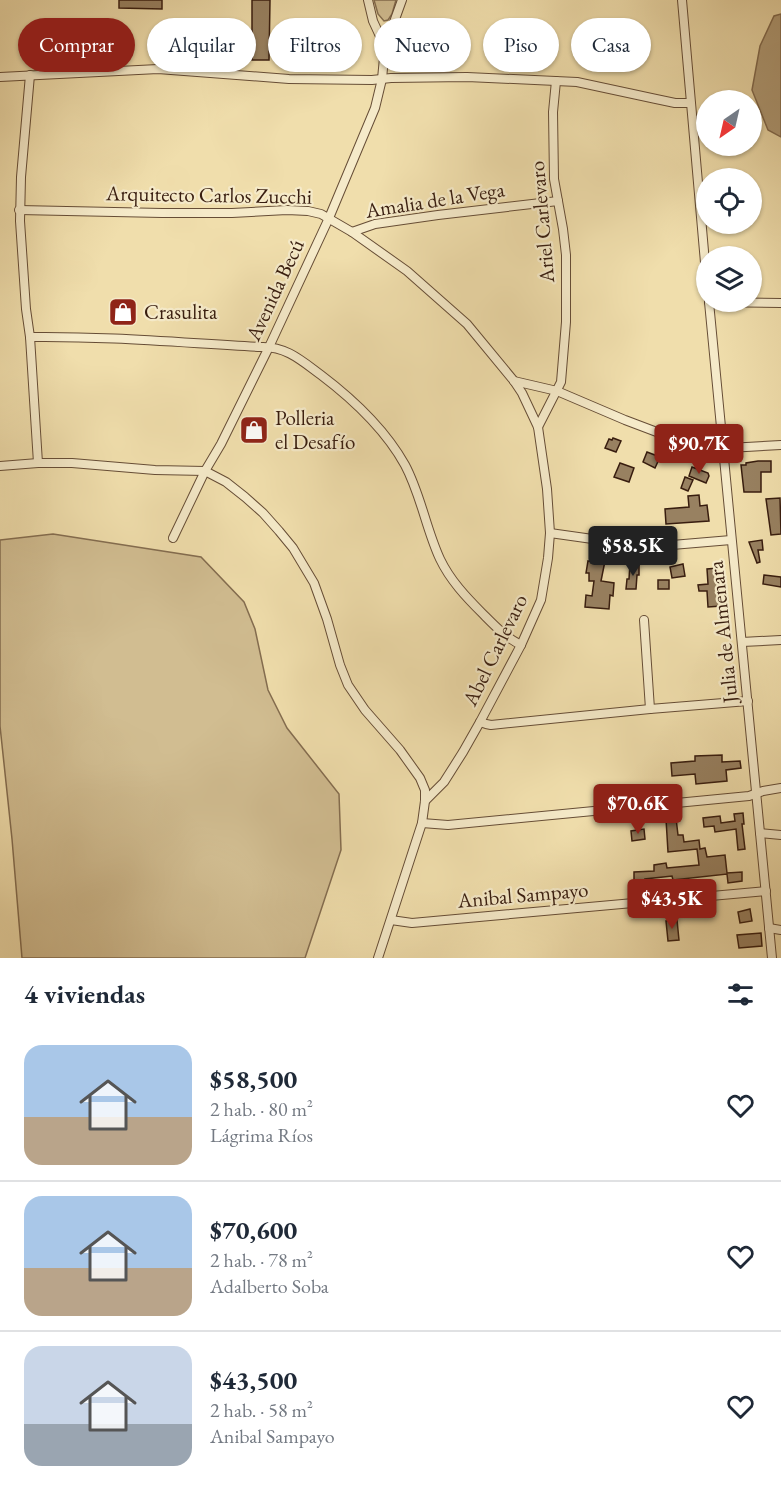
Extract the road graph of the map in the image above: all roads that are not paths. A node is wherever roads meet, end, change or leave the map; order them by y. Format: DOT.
graph roads {
  1 [pos="369,0"];
  2 [pos="402,0"];
  3 [pos="682,0"];
  4 [pos="395,18"];
  5 [pos="374,23"];
  6 [pos="382,72"];
  7 [pos="30,75"];
  8 [pos="0,77"];
  9 [pos="382,79"];
  10 [pos="556,81"];
  11 [pos="690,103"];
  12 [pos="558,201"];
  13 [pos="19,210"];
  14 [pos="329,218"];
  15 [pos="352,232"];
  16 [pos="703,246"];
  17 [pos="762,303"];
  18 [pos="781,303"];
  19 [pos="710,312"];
  20 [pos="30,338"];
  21 [pos="268,347"];
  22 [pos="514,381"];
  23 [pos="557,391"];
  24 [pos="538,427"];
  25 [pos="781,446"];
  26 [pos="722,448"];
  27 [pos="38,463"];
  28 [pos="0,466"];
  29 [pos="205,471"];
  30 [pos="550,533"];
  31 [pos="173,538"];
  32 [pos="731,540"];
  33 [pos="644,620"];
  34 [pos="781,640"];
  35 [pos="742,642"];
  36 [pos="520,645"];
  37 [pos="748,701"];
  38 [pos="650,709"];
  39 [pos="480,722"];
  40 [pos="781,788"];
  41 [pos="757,793"];
  42 [pos="425,801"];
  43 [pos="422,823"];
  44 [pos="760,833"];
  45 [pos="781,835"];
  46 [pos="766,891"];
  47 [pos="391,920"];
  48 [pos="770,928"];
  49 [pos="781,930"];
  50 [pos="378,958"];
  51 [pos="772,958"];
  1 -- 5 [label="street, Avenida Becú"];
  2 -- 4 [label="street, Avenida Becú"];
  3 -- 11 [label="street"];
  6 -- 9 [label="street, Avenida Becú"];
  7 -- 8 [label="street"];
  7 -- 9 [label="street"];
  7 -- 13 [label="street"];
  9 -- 10 [label="street"];
  9 -- 14 [label="street, Avenida Becú"];
  10 -- 11 [label="street"];
  10 -- 12 [label="street, Ariel Carlevaro"];
  11 -- 16 [label="street"];
  12 -- 15 [label="street, Amalia de la Vega"];
  12 -- 23 [label="street, Ariel Carlevaro"];
  13 -- 14 [label="street, Arquitecto Carlos Zucchi"];
  13 -- 20 [label="street"];
  14 -- 15 [label="street, Arquitecto Carlos Zucchi"];
  14 -- 21 [label="street, Avenida Becú"];
  15 -- 22 [label="street, Arquitecto Carlos Zucchi"];
  17 -- 18 [label="street"];
  19 -- 26 [label="street, Julia de Almenara"];
  20 -- 21 [label="street"];
  20 -- 27 [label="street"];
  21 -- 29 [label="street, Avenida Becú"];
  21 -- 36 [label="street"];
  22 -- 23 [label="street"];
  22 -- 24 [label="street, Arquitecto Carlos Zucchi"];
  23 -- 24 [label="street, Ariel Carlevaro"];
  23 -- 26 [label="street"];
  24 -- 30 [label="street, Abel Carlevaro"];
  25 -- 26 [label="street"];
  26 -- 32 [label="street, Julia de Almenara"];
  27 -- 28 [label="street"];
  27 -- 29 [label="street"];
  29 -- 31 [label="street, Avenida Becú"];
  29 -- 42 [label="street"];
  30 -- 32 [label="street"];
  30 -- 36 [label="street, Abel Carlevaro"];
  32 -- 35 [label="street, Julia de Almenara"];
  33 -- 38 [label="street"];
  34 -- 35 [label="street"];
  35 -- 37 [label="street, Julia de Almenara"];
  36 -- 39 [label="street, Abel Carlevaro"];
  37 -- 38 [label="street"];
  37 -- 41 [label="street, Julia de Almenara"];
  38 -- 39 [label="street"];
  39 -- 42 [label="street, Abel Carlevaro"];
  40 -- 41 [label="street"];
  41 -- 43 [label="street"];
  41 -- 44 [label="street, Julia de Almenara"];
  42 -- 43 [label="street"];
  43 -- 47 [label="street"];
  44 -- 45 [label="street"];
  44 -- 46 [label="street, Julia de Almenara"];
  46 -- 47 [label="street, Anibal Sampayo"];
  46 -- 48 [label="street, Julia de Almenara"];
  47 -- 50 [label="street"];
  48 -- 49 [label="street"];
  48 -- 51 [label="street, Julia de Almenara"];
}
